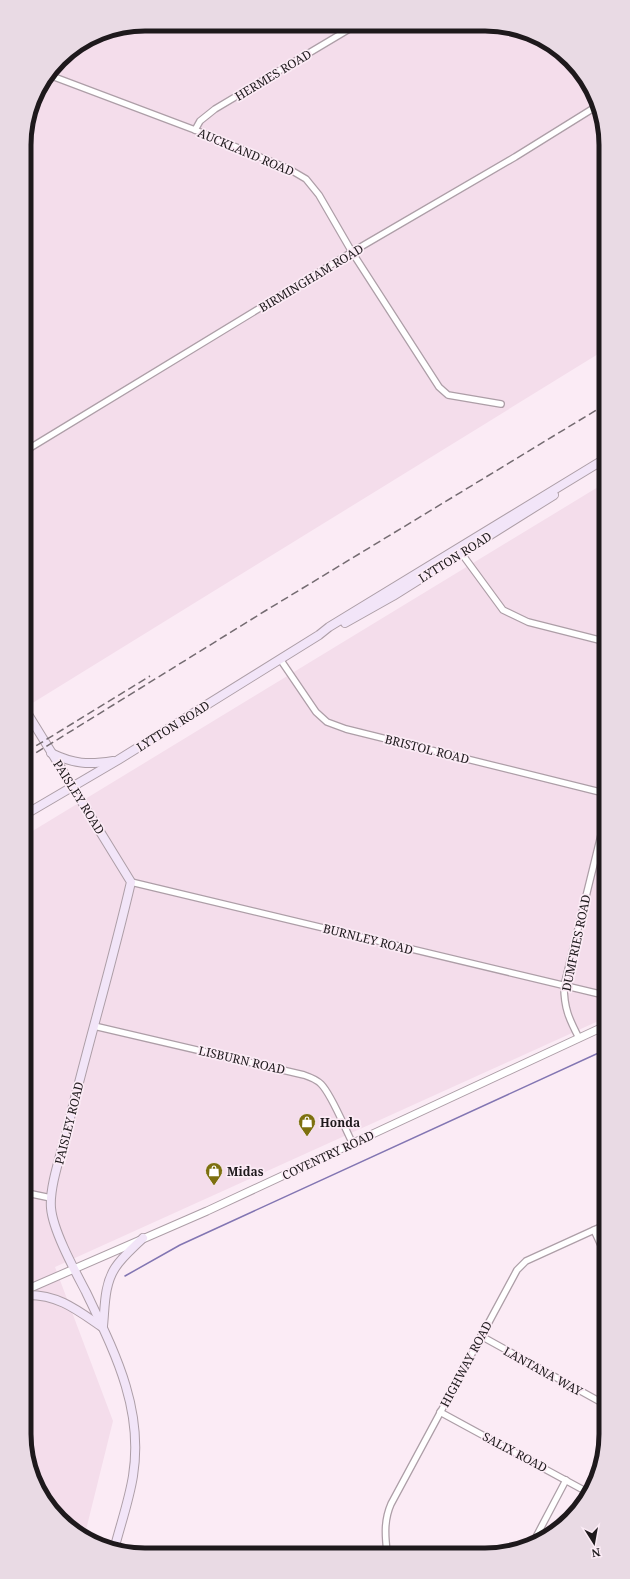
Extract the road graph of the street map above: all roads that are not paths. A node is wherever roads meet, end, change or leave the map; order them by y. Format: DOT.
graph roads {
  1 [pos="346,31"];
  2 [pos="54,77"];
  3 [pos="593,109"];
  4 [pos="195,130"];
  5 [pos="352,252"];
  6 [pos="501,404"];
  7 [pos="31,447"];
  8 [pos="599,462"];
  9 [pos="459,551"];
  10 [pos="599,640"];
  11 [pos="280,659"];
  12 [pos="31,720"];
  13 [pos="50,752"];
  14 [pos="118,760"];
  15 [pos="73,787"];
  16 [pos="599,792"];
  17 [pos="31,811"];
  18 [pos="599,843"];
  19 [pos="131,882"];
  20 [pos="564,986"];
  21 [pos="599,994"];
  22 [pos="94,1026"];
  23 [pos="599,1029"];
  24 [pos="579,1038"];
  25 [pos="353,1144"];
  26 [pos="31,1194"];
  27 [pos="51,1198"];
  28 [pos="599,1228"];
  29 [pos="594,1230"];
  30 [pos="143,1238"];
  31 [pos="599,1241"];
  32 [pos="74,1269"];
  33 [pos="31,1288"];
  34 [pos="31,1295"];
  35 [pos="103,1327"];
  36 [pos="481,1336"];
  37 [pos="599,1401"];
  38 [pos="440,1412"];
  39 [pos="566,1480"];
  40 [pos="584,1490"];
  41 [pos="538,1535"];
  42 [pos="115,1544"];
  43 [pos="386,1548"];
  1 -- 4 [label="street, HERMES ROAD"];
  2 -- 4 [label="street, AUCKLAND ROAD"];
  3 -- 5 [label="street, BIRMINGHAM ROAD"];
  4 -- 5 [label="street, AUCKLAND ROAD"];
  5 -- 6 [label="street, AUCKLAND ROAD"];
  5 -- 7 [label="street, BIRMINGHAM ROAD"];
  8 -- 9 [label="main road, LYTTON ROAD"];
  9 -- 10 [label="street"];
  9 -- 11 [label="main road, LYTTON ROAD"];
  11 -- 14 [label="main road, LYTTON ROAD"];
  11 -- 16 [label="street, BRISTOL ROAD"];
  12 -- 13 [label="main road, PAISLEY ROAD"];
  13 -- 14 [label="main road"];
  13 -- 15 [label="main road, PAISLEY ROAD"];
  14 -- 15 [label="main road, LYTTON ROAD"];
  15 -- 17 [label="main road, LYTTON ROAD"];
  15 -- 19 [label="main road, PAISLEY ROAD"];
  18 -- 20 [label="street, DUMFRIES ROAD"];
  19 -- 20 [label="street, BURNLEY ROAD"];
  19 -- 22 [label="main road, PAISLEY ROAD"];
  20 -- 21 [label="street, BURNLEY ROAD"];
  20 -- 24 [label="street, DUMFRIES ROAD"];
  22 -- 25 [label="street, LISBURN ROAD"];
  22 -- 27 [label="main road, PAISLEY ROAD"];
  23 -- 24 [label="street, COVENTRY ROAD"];
  24 -- 25 [label="street, COVENTRY ROAD"];
  25 -- 30 [label="street, COVENTRY ROAD"];
  26 -- 27 [label="street"];
  27 -- 32 [label="main road, PAISLEY ROAD"];
  28 -- 29 [label="street, HIGHWAY ROAD"];
  29 -- 31 [label="street"];
  29 -- 36 [label="street, HIGHWAY ROAD"];
  30 -- 32 [label="street, COVENTRY ROAD"];
  30 -- 35 [label="main road"];
  32 -- 33 [label="street, COVENTRY ROAD"];
  32 -- 35 [label="main road, PAISLEY ROAD"];
  34 -- 35 [label="main road"];
  35 -- 42 [label="main road, PAISLEY ROAD"];
  36 -- 37 [label="street, LANTANA WAY"];
  36 -- 38 [label="street, HIGHWAY ROAD"];
  38 -- 39 [label="street, SALIX ROAD"];
  38 -- 43 [label="street, HIGHWAY ROAD"];
  39 -- 40 [label="street, SALIX ROAD"];
  39 -- 41 [label="street"];
}
